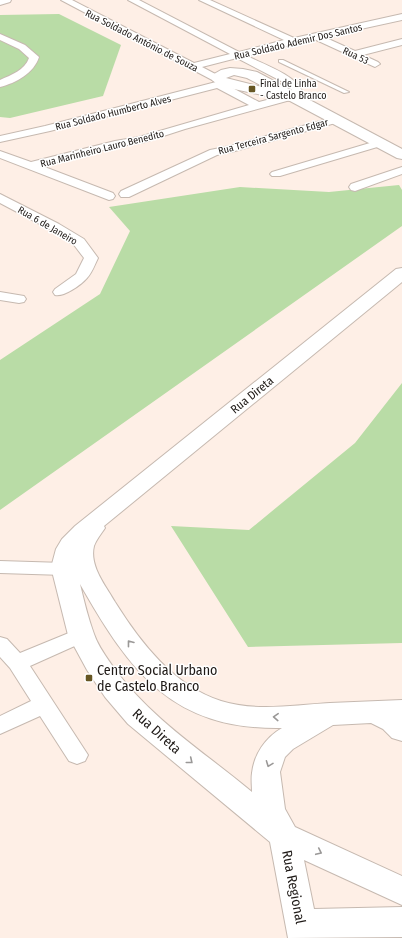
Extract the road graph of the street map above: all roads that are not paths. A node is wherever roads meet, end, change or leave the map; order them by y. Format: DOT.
graph roads {
  1 [pos="7,0"];
  2 [pos="65,0"];
  3 [pos="132,0"];
  4 [pos="203,0"];
  5 [pos="0,2"];
  6 [pos="402,17"];
  7 [pos="315,36"];
  8 [pos="0,37"];
  9 [pos="293,41"];
  10 [pos="402,42"];
  11 [pos="355,54"];
  12 [pos="239,55"];
  13 [pos="281,61"];
  14 [pos="375,64"];
  15 [pos="194,66"];
  16 [pos="221,83"];
  17 [pos="0,84"];
  18 [pos="346,92"];
  19 [pos="290,97"];
  20 [pos="258,106"];
  21 [pos="335,120"];
  22 [pos="0,139"];
  23 [pos="380,143"];
  24 [pos="0,154"];
  25 [pos="402,155"];
  26 [pos="30,166"];
  27 [pos="402,170"];
  28 [pos="276,174"];
  29 [pos="355,187"];
  30 [pos="125,194"];
  31 [pos="109,196"];
  32 [pos="0,198"];
  33 [pos="402,273"];
  34 [pos="60,292"];
  35 [pos="0,296"];
  36 [pos="18,299"];
  37 [pos="102,517"];
  38 [pos="0,567"];
  39 [pos="66,580"];
  40 [pos="95,589"];
  41 [pos="81,635"];
  42 [pos="0,644"];
  43 [pos="17,663"];
  44 [pos="44,704"];
  45 [pos="402,711"];
  46 [pos="371,712"];
  47 [pos="329,714"];
  48 [pos="0,726"];
  49 [pos="402,730"];
  50 [pos="77,755"];
  51 [pos="284,836"];
  52 [pos="402,891"];
  53 [pos="402,923"];
  54 [pos="303,931"];
  55 [pos="387,938"];
  1 -- 5 [label="street"];
  2 -- 15 [label="street, Rua Soldado Antônio de Souza"];
  3 -- 12 [label="street"];
  4 -- 9 [label="street"];
  6 -- 7 [label="street, Rua Soldado Ademir Dos Santos"];
  7 -- 9 [label="street, Rua Soldado Ademir Dos Santos"];
  7 -- 11 [label="street, Rua 53"];
  8 -- 17 [label="street"];
  9 -- 12 [label="street, Rua Soldado Ademir Dos Santos"];
  10 -- 11 [label="street"];
  11 -- 14 [label="street, Rua 53"];
  12 -- 15 [label="street, Rua Soldado Ademir Dos Santos"];
  12 -- 19 [label="street"];
  13 -- 18 [label="lane"];
  15 -- 16 [label="street, Rua Soldado Antônio de Souza"];
  16 -- 19 [label="street"];
  16 -- 20 [label="street, Rua Soldado Antônio de Souza"];
  16 -- 22 [label="street, Rua Soldado Humberto Alves"];
  19 -- 20 [label="street, Rua Marinheiro Lauro Benedito"];
  19 -- 21 [label="street"];
  20 -- 26 [label="street, Rua Marinheiro Lauro Benedito"];
  21 -- 23 [label="street"];
  21 -- 30 [label="street, Rua Terceira Sargento Edgar"];
  23 -- 25 [label="street"];
  23 -- 28 [label="street"];
  24 -- 26 [label="street"];
  26 -- 31 [label="street"];
  27 -- 29 [label="street"];
  32 -- 34 [label="street, Rua 6 de Janeiro"];
  33 -- 37 [label="street, Rua Direta"];
  35 -- 36 [label="street"];
  37 -- 39 [label="street, Rua Direta"];
  37 -- 40 [label="street, Rua Direta"];
  38 -- 39 [label="street"];
  39 -- 40 [label="street"];
  39 -- 41 [label="street, Rua Direta"];
  47 -- 40 [label="street, Rua Direta, one-way"];
  41 -- 43 [label="street"];
  41 -- 51 [label="street, Rua Direta, one-way"];
  42 -- 43 [label="street"];
  43 -- 44 [label="street"];
  44 -- 48 [label="street"];
  44 -- 50 [label="street"];
  45 -- 46 [label="street, Rua Direta"];
  46 -- 47 [label="street, Rua Direta"];
  46 -- 49 [label="street"];
  47 -- 51 [label="street, Rua Regional, one-way"];
  51 -- 52 [label="street, Rua Direta, one-way"];
  51 -- 54 [label="street, Rua Regional"];
  53 -- 54 [label="street"];
  53 -- 55 [label="street"];
}
